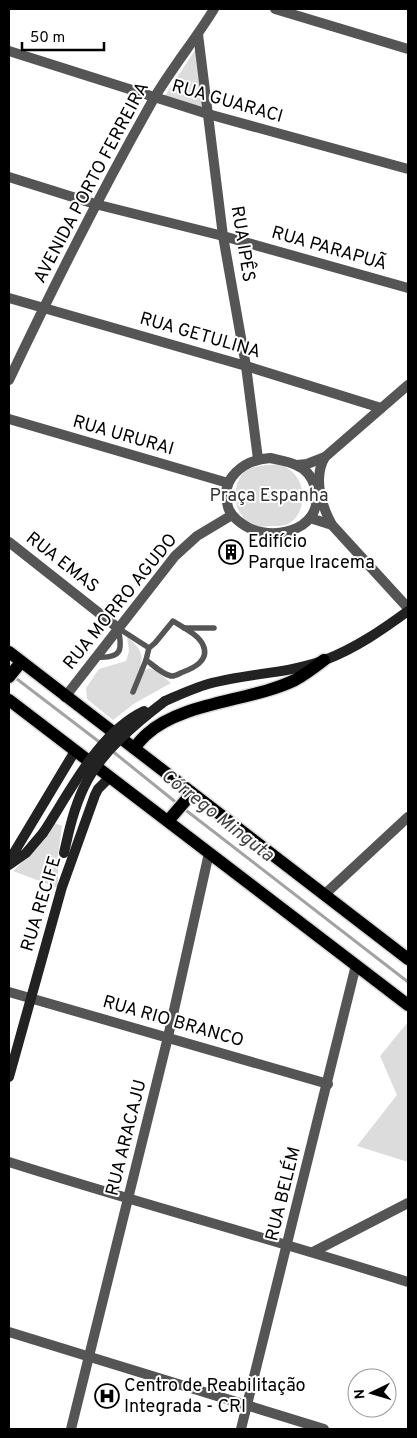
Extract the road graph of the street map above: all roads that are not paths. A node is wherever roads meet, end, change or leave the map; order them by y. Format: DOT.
graph roads {
  1 [pos="214,9"];
  2 [pos="275,9"];
  3 [pos="198,34"];
  4 [pos="408,49"];
  5 [pos="9,51"];
  6 [pos="155,98"];
  7 [pos="208,114"];
  8 [pos="408,169"];
  9 [pos="9,177"];
  10 [pos="95,204"];
  11 [pos="223,236"];
  12 [pos="408,288"];
  13 [pos="9,298"];
  14 [pos="43,308"];
  15 [pos="246,366"];
  16 [pos="9,380"];
  17 [pos="408,385"];
  18 [pos="381,408"];
  19 [pos="9,420"];
  20 [pos="325,457"];
  21 [pos="258,459"];
  22 [pos="297,465"];
  23 [pos="228,484"];
  24 [pos="232,515"];
  25 [pos="310,518"];
  26 [pos="332,524"];
  27 [pos="9,542"];
  28 [pos="408,609"];
  29 [pos="118,628"];
  30 [pos="184,628"];
  31 [pos="214,628"];
  32 [pos="148,648"];
  33 [pos="9,652"];
  34 [pos="96,657"];
  35 [pos="146,660"];
  36 [pos="324,660"];
  37 [pos="15,669"];
  38 [pos="133,692"];
  39 [pos="66,697"];
  40 [pos="9,700"];
  41 [pos="165,701"];
  42 [pos="134,748"];
  43 [pos="75,751"];
  44 [pos="110,777"];
  45 [pos="189,797"];
  46 [pos="172,816"];
  47 [pos="408,817"];
  48 [pos="209,852"];
  49 [pos="9,861"];
  50 [pos="9,865"];
  51 [pos="62,887"];
  52 [pos="324,894"];
  53 [pos="408,959"];
  54 [pos="356,965"];
  55 [pos="9,992"];
  56 [pos="30,998"];
  57 [pos="408,1005"];
  58 [pos="168,1037"];
  59 [pos="9,1076"];
  60 [pos="328,1084"];
  61 [pos="9,1162"];
  62 [pos="129,1200"];
  63 [pos="408,1203"];
  64 [pos="288,1245"];
  65 [pos="313,1252"];
  66 [pos="408,1282"];
  67 [pos="9,1332"];
  68 [pos="88,1356"];
  69 [pos="247,1404"];
  70 [pos="71,1429"];
  71 [pos="241,1429"];
  72 [pos="324,1429"];
  1 -- 3 [label="street, AVENIDA PORTO FERREIRA"];
  2 -- 4 [label="street"];
  3 -- 6 [label="street, AVENIDA PORTO FERREIRA"];
  3 -- 7 [label="street, RUA IPÊS"];
  5 -- 6 [label="street, RUA GUARACI"];
  6 -- 7 [label="street, RUA GUARACI"];
  6 -- 10 [label="street, AVENIDA PORTO FERREIRA"];
  7 -- 8 [label="street, RUA GUARACI"];
  7 -- 11 [label="street, RUA IPÊS"];
  9 -- 10 [label="street, RUA PARAPUÃ"];
  10 -- 11 [label="street, RUA PARAPUÃ"];
  10 -- 14 [label="street, AVENIDA PORTO FERREIRA"];
  11 -- 12 [label="street, RUA PARAPUÃ"];
  11 -- 15 [label="street, RUA IPÊS"];
  13 -- 14 [label="street, RUA GETULINA"];
  14 -- 15 [label="street, RUA GETULINA"];
  14 -- 16 [label="street, AVENIDA PORTO FERREIRA"];
  15 -- 18 [label="street, RUA GETULINA"];
  15 -- 21 [label="street, RUA IPÊS"];
  17 -- 18 [label="street"];
  18 -- 20 [label="street"];
  19 -- 23 [label="street, RUA URURAI"];
  20 -- 22 [label="street"];
  20 -- 26 [label="street"];
  21 -- 22 [label="street"];
  21 -- 23 [label="street"];
  22 -- 25 [label="street"];
  23 -- 24 [label="street"];
  24 -- 25 [label="street"];
  24 -- 29 [label="street, RUA MORRO AGUDO"];
  25 -- 26 [label="street"];
  26 -- 28 [label="street"];
  27 -- 29 [label="street, RUA EMAS"];
  28 -- 36 [label="main road"];
  29 -- 32 [label="lane"];
  29 -- 34 [label="street, RUA MORRO AGUDO"];
  29 -- 34 [label="lane"];
  30 -- 31 [label="lane"];
  30 -- 32 [label="lane"];
  30 -- 35 [label="lane"];
  32 -- 35 [label="lane"];
  33 -- 37 [label="main road"];
  34 -- 39 [label="street, RUA MORRO AGUDO"];
  35 -- 38 [label="lane"];
  36 -- 41 [label="main road"];
  36 -- 42 [label="main road"];
  37 -- 39 [label="main road"];
  39 -- 42 [label="main road"];
  40 -- 43 [label="main road"];
  41 -- 50 [label="main road, bridge"];
  41 -- 51 [label="main road, bridge"];
  42 -- 45 [label="main road"];
  43 -- 44 [label="main road"];
  43 -- 49 [label="main road"];
  44 -- 46 [label="main road"];
  44 -- 51 [label="main road, RUA RECIFE"];
  45 -- 46 [label="main road"];
  45 -- 52 [label="main road"];
  46 -- 48 [label="main road"];
  47 -- 52 [label="street"];
  48 -- 54 [label="main road"];
  48 -- 58 [label="street, RUA ARACAJU"];
  51 -- 56 [label="main road, RUA RECIFE"];
  52 -- 53 [label="main road"];
  54 -- 57 [label="main road"];
  54 -- 60 [label="street, RUA BELÉM"];
  55 -- 56 [label="street, RUA RIO BRANCO"];
  56 -- 58 [label="street, RUA RIO BRANCO"];
  56 -- 59 [label="main road, RUA RECIFE"];
  58 -- 60 [label="street, RUA RIO BRANCO"];
  58 -- 62 [label="street, RUA ARACAJU"];
  60 -- 64 [label="street, RUA BELÉM"];
  61 -- 62 [label="street"];
  62 -- 64 [label="street"];
  62 -- 68 [label="street, RUA ARACAJU"];
  63 -- 65 [label="street"];
  64 -- 65 [label="street"];
  64 -- 69 [label="street, RUA BELÉM"];
  65 -- 66 [label="street"];
  67 -- 68 [label="street"];
  68 -- 69 [label="street"];
  68 -- 70 [label="street, RUA ARACAJU"];
  69 -- 71 [label="street, RUA BELÉM"];
  69 -- 72 [label="street"];
}
